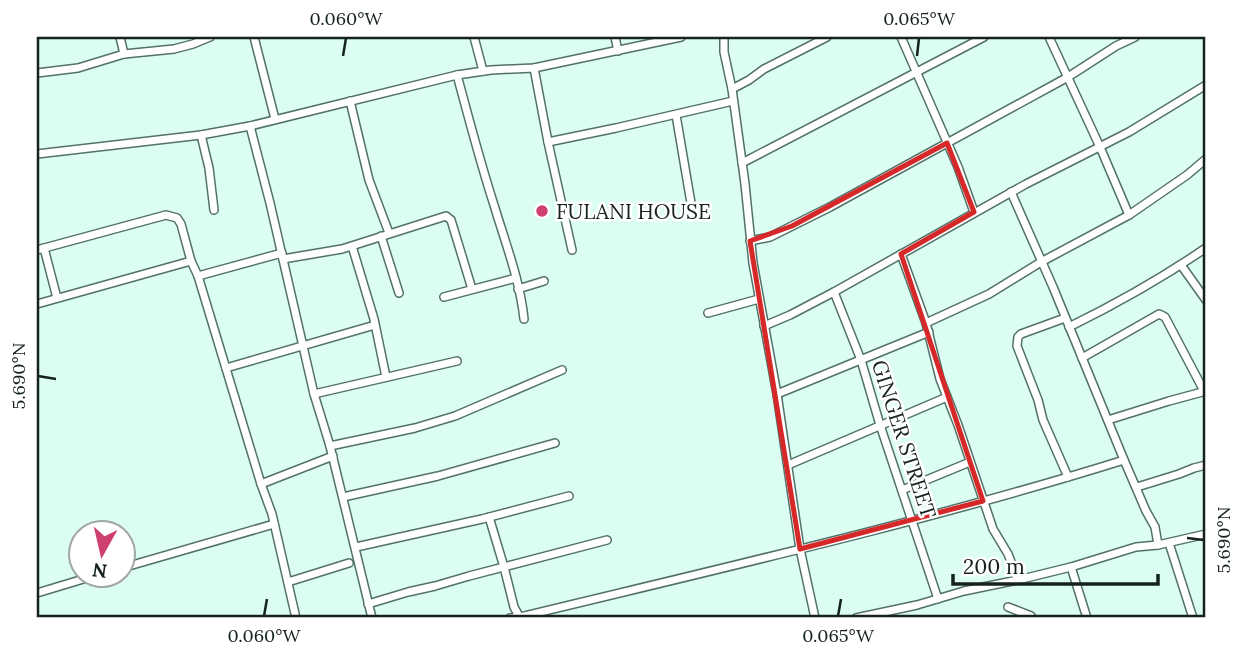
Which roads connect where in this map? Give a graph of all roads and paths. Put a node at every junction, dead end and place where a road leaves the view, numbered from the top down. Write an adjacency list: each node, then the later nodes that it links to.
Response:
1 (120, 37): 14 (street)
2 (211, 37): 14 (street)
3 (254, 37): 26 (street)
4 (474, 37): 16 (street)
5 (615, 37): 13 (street)
6 (681, 37): 13 (street)
7 (724, 37): 22 (street)
8 (827, 37): 22 (street)
9 (901, 37): 17 (street)
10 (984, 37): 17 (street)
11 (1049, 37): 20 (street)
12 (1135, 37): 20 (street)
13 (618, 51): 15 (street)
14 (124, 54): 18 (street)
15 (534, 68): 16 (street); 29 (street)
16 (483, 71): 19 (street)
17 (917, 72): 30 (street); 34 (street)
18 (37, 73)
19 (457, 75): 24 (street); 52 (street)
20 (1068, 77): 30 (street); 31 (street)
21 (1206, 85): 31 (street)
22 (732, 89): 23 (street)
23 (733, 100): 25 (street); 34 (street)
24 (350, 101): 26 (street); 40 (street)
25 (676, 115): 29 (street); 36 (street)
26 (275, 120): 27 (street)
27 (250, 126): 28 (street); 47 (street)
28 (201, 135): 32 (street); 37 (street)
29 (548, 142): 45 (street)
30 (947, 143): 38 (street); 41 (street)
31 (1100, 147): 35 (street); 39 (street)
32 (37, 154)
33 (1206, 159): 39 (street)
34 (742, 163): 41 (street)
35 (1011, 192): 38 (street); 49 (street)
36 (691, 203)
37 (214, 210)
38 (974, 212): 46 (street)
39 (1129, 215): 49 (street)
40 (385, 235): 42 (street); 54 (street); 57 (street)
41 (750, 242): 60 (street)
42 (352, 246): 47 (street); 67 (street)
43 (1206, 248): 50 (street)
44 (40, 249): 48 (street); 59 (street)
45 (572, 250)
46 (901, 254): 56 (street); 66 (street)
47 (283, 256): 51 (street); 71 (street)
48 (191, 261): 51 (street); 59 (street)
49 (1041, 262): 64 (street); 66 (street)
50 (1181, 265): 61 (street); 69 (street)
51 (198, 276): 75 (street)
52 (516, 278): 54 (street); 55 (street)
53 (544, 281): 55 (street)
54 (472, 289): 58 (street)
55 (519, 289): 65 (street)
56 (834, 292): 68 (street); 73 (street, GINGER STREET)
57 (399, 293)
58 (444, 297)
59 (57, 298): 62 (street)
60 (759, 299): 63 (street); 68 (street)
61 (1206, 300)
62 (37, 304)
63 (708, 313)
64 (1065, 318): 69 (street); 91 (street)
65 (524, 319)
66 (926, 323): 70 (street)
67 (375, 325): 71 (street); 77 (street)
68 (764, 326): 80 (street)
69 (1069, 327): 72 (street)
70 (929, 332): 73 (street); 81 (street)
71 (303, 346): 75 (street); 79 (street)
72 (1082, 358): 78 (street); 82 (street)
73 (861, 360): 80 (street); 83 (street, GINGER STREET)
74 (457, 361): 77 (street)
75 (226, 368): 92 (street)
76 (562, 370): 85 (street)
77 (386, 377): 79 (street)
78 (1205, 391): 82 (street)
79 (314, 394): 85 (street)
80 (777, 394): 89 (street)
81 (947, 397): 83 (street); 88 (street)
82 (1108, 420): 87 (street)
83 (880, 425): 89 (street); 94 (street, GINGER STREET)
84 (555, 443): 96 (street)
85 (330, 446): 86 (street)
86 (333, 456): 92 (street); 96 (street)
87 (1124, 460): 91 (street); 93 (street)
88 (970, 462): 94 (street); 97 (street)
89 (788, 465): 106 (street)
90 (1206, 465): 93 (street)
91 (1068, 477): 97 (street)
92 (261, 484): 100 (street)
93 (1137, 487): 104 (street)
94 (902, 490): 99 (street, GINGER STREET)
95 (569, 496): 98 (street)
96 (343, 497): 105 (street)
97 (983, 501): 99 (street); 111 (street)
98 (489, 517): 105 (street); 109 (street)
99 (912, 522): 106 (street); 115 (street, GINGER STREET)
100 (274, 524): 108 (street); 112 (street)
101 (1206, 534): 103 (street)
102 (607, 540): 109 (street)
103 (1169, 543): 104 (street); 126 (street)
104 (1157, 545): 110 (street)
105 (356, 547): 116 (street)
106 (800, 549): 121 (street); 122 (street)
107 (349, 563): 112 (street)
108 (136, 564)
109 (505, 567): 116 (street); 121 (street)
110 (1072, 567): 111 (street); 125 (street)
111 (1018, 580): 115 (street)
112 (288, 582): 118 (street)
113 (66, 585): 114 (street)
114 (37, 593)
115 (938, 599): 123 (street)
116 (368, 604): 119 (street)
117 (1008, 607): 124 (street)
118 (296, 618)
119 (372, 618)
120 (510, 618): 121 (street)
121 (520, 618)
122 (815, 618)
123 (856, 618)
124 (1032, 618)
125 (1087, 618)
126 (1193, 618)

